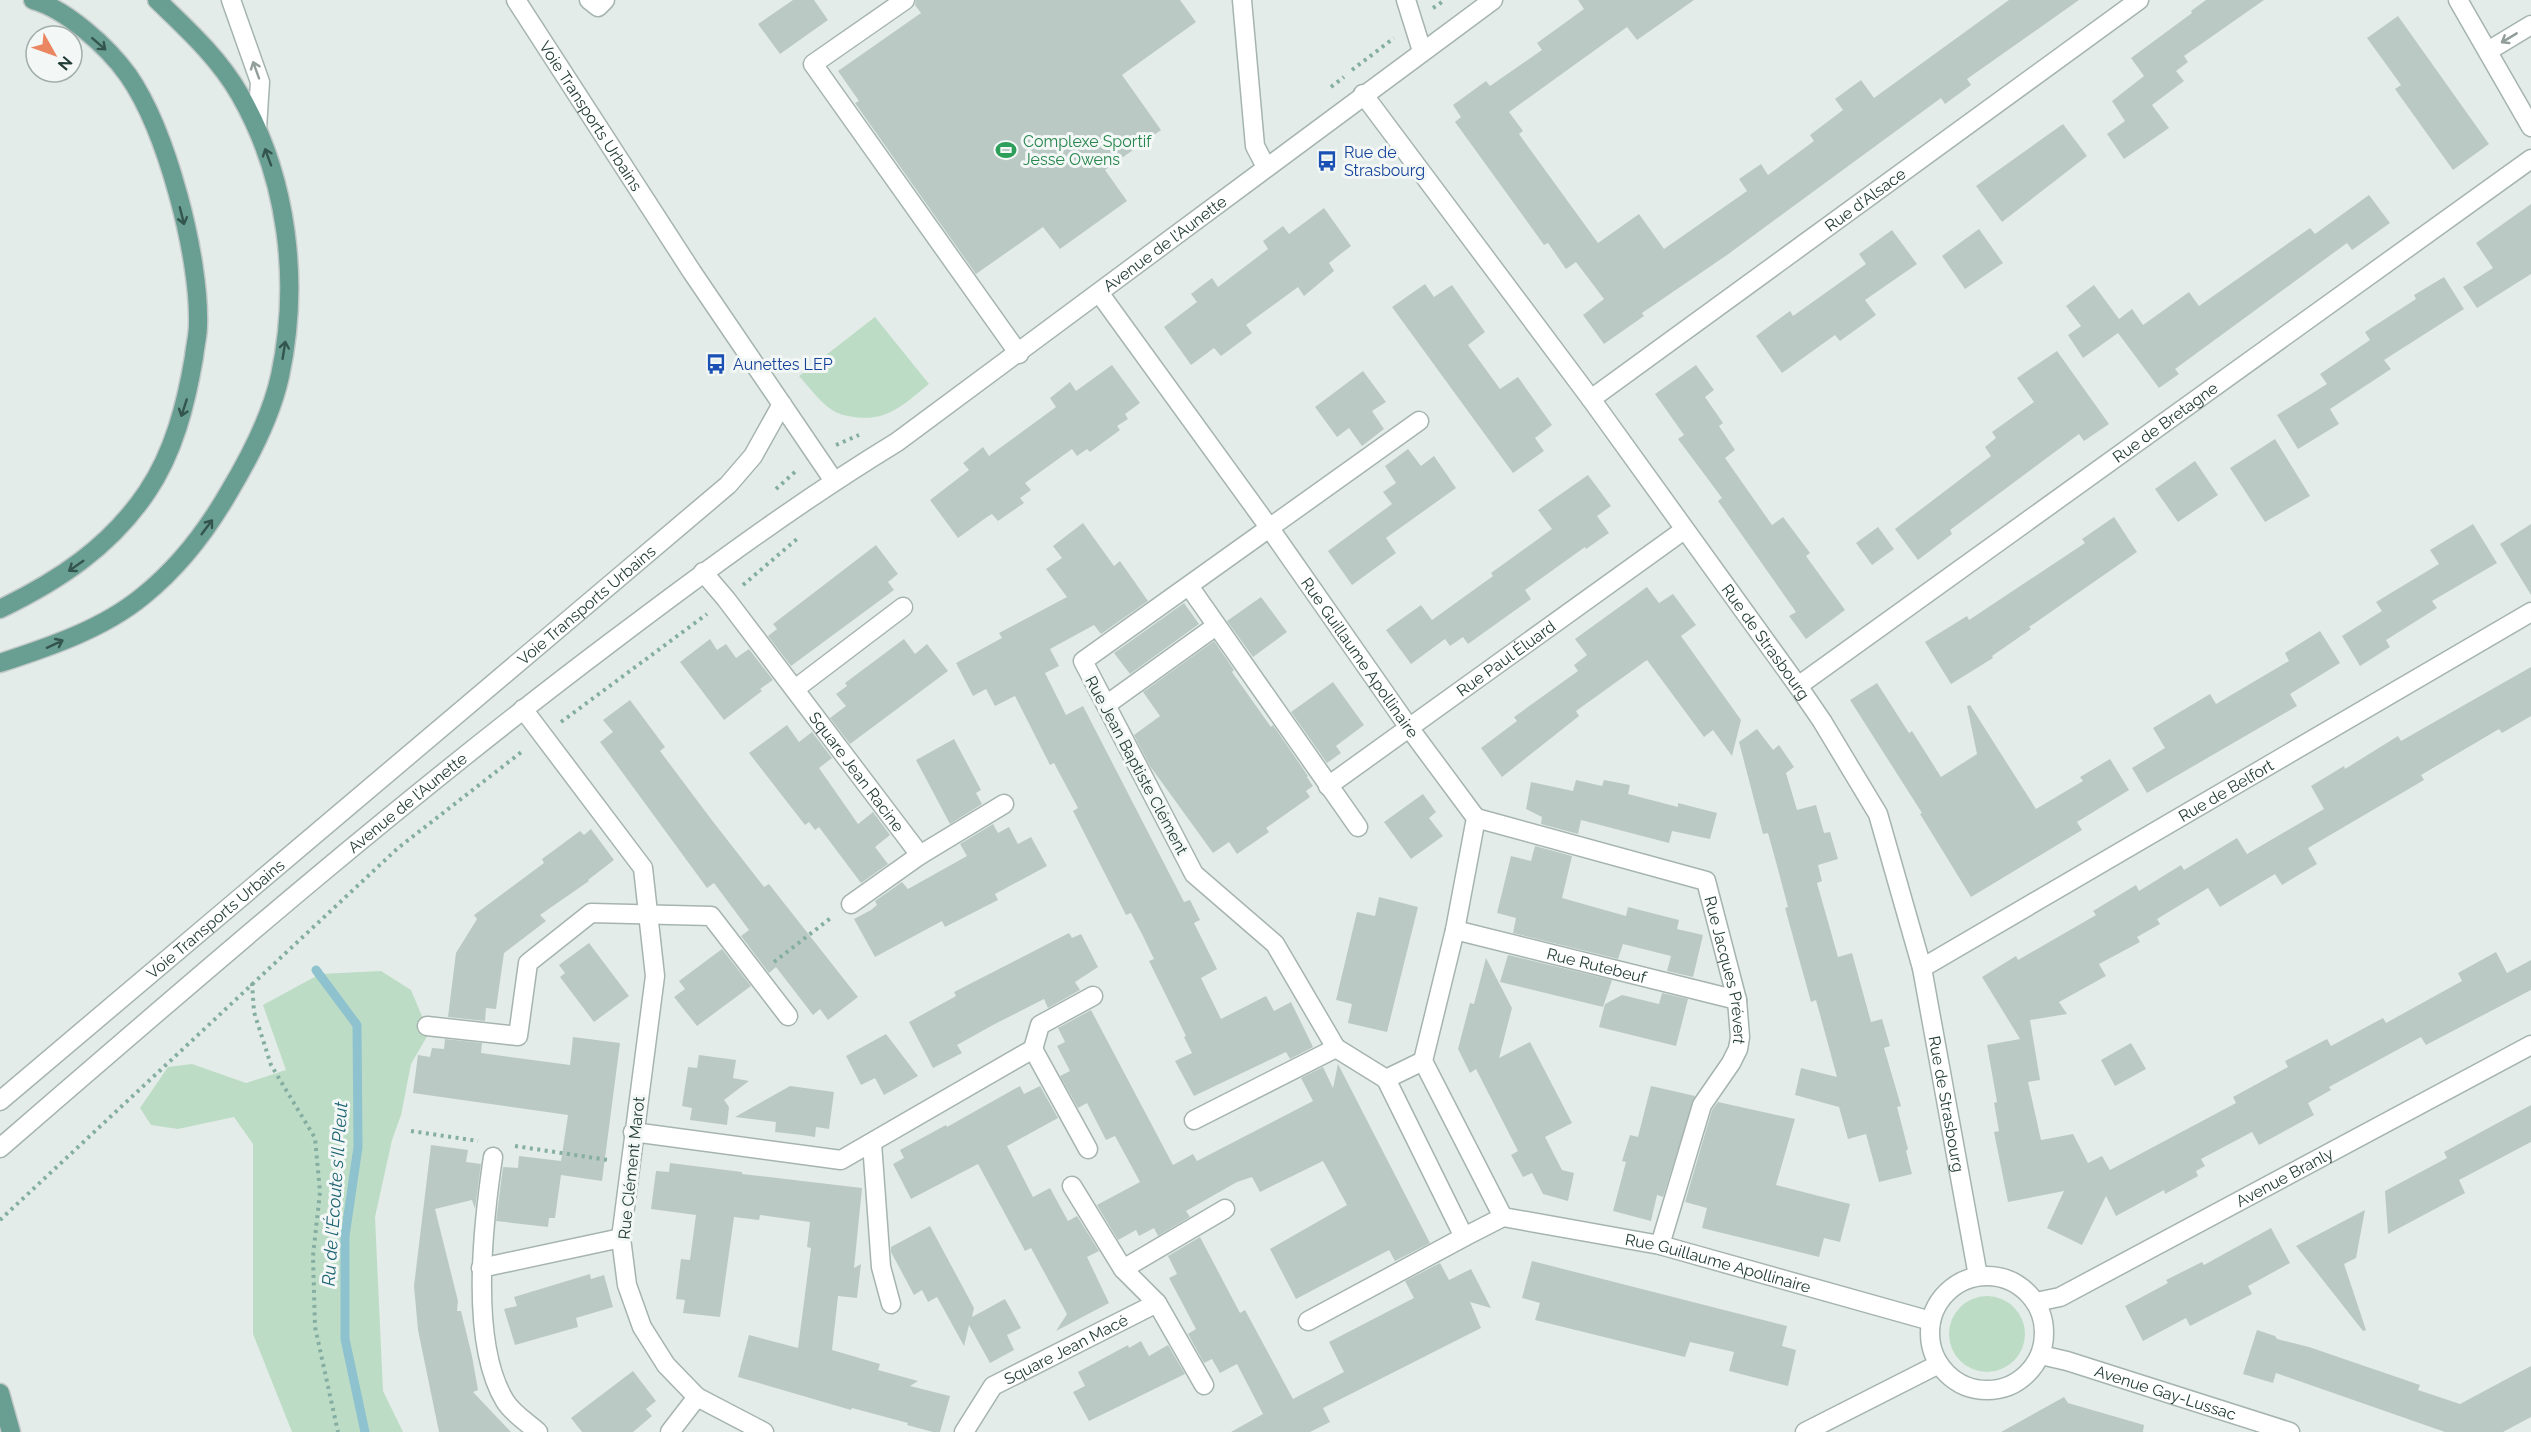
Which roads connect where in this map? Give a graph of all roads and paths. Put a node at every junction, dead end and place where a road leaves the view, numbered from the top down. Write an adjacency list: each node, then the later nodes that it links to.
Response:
1 (33, 0): 34 (main road, one-way to 34)
2 (156, 0): 18 (main road)
3 (231, 0): 18 (street, one-way to 3)
4 (516, 0): 24 (street, Voie Transports Urbains)
5 (589, 0): 6 (street)
6 (604, 0)
7 (905, 0): 22 (street)
8 (1242, 0): 20 (street)
9 (1406, 0): 14 (street)
10 (1493, 0): 14 (street, Avenue de l'Aunette)
11 (2139, 0): 23 (street, Rue d'Alsace)
12 (2458, 0): 15 (street)
13 (2531, 25): 15 (street, one-way to 15)
14 (1422, 51): 16 (street, Avenue de l'Aunette)
15 (2487, 51): 17 (street)
16 (1363, 94): 20 (street, Avenue de l'Aunette); 23 (street, Rue de Strasbourg)
17 (2531, 127)
18 (257, 128): 37 (main road, one-way to 18)
19 (2531, 159): 38 (street, Rue de Bretagne)
20 (1266, 167): 21 (street, Avenue de l'Aunette)
21 (1100, 294): 22 (street, Avenue de l'Aunette); 27 (street, Rue Guillaume Apollinaire)
22 (1018, 354): 26 (street, Avenue de l'Aunette)
23 (1591, 399): 28 (street, Rue de Strasbourg)
24 (782, 404): 26 (street); 64 (street, Voie Transports Urbains)
25 (1419, 421): 27 (street, Rue Jean Baptiste Clément)
26 (834, 481): 30 (street, Avenue de l’Aunette)
27 (1269, 528): 31 (street, Rue Jean Baptiste Clément); 42 (street, Rue Guillaume Apollinaire)
28 (1683, 530): 38 (street, Rue de Strasbourg); 42 (street, Rue Paul Éluard)
29 (797, 539): 32 (path)
30 (703, 572): 32 (street, Square Jean Racine); 41 (street, Avenue de l’Aunette)
31 (1189, 586): 36 (street); 40 (street, Rue Jean Baptiste Clément)
32 (726, 599): 39 (street, Square Jean Racine); 43 (path)
33 (903, 607): 39 (street)
34 (0, 609)
35 (2531, 612): 52 (street, Rue de Belfort)
36 (1216, 626): 40 (street); 44 (street)
37 (0, 663)
38 (1798, 686): 52 (street, Rue de Strasbourg)
39 (795, 689): 48 (street, Square Jean Racine)
40 (1106, 705): 60 (street, Rue Jean Baptiste Clément)
41 (523, 709): 43 (street, Rue Clément Marot); 69 (street, Avenue de l’Aunette)
42 (1410, 729): 44 (street, Rue Paul Éluard); 46 (street, Rue Guillaume Apollinaire)
43 (543, 735): 50 (street, Rue Clément Marot); 54 (path)
44 (1328, 786): 47 (street)
45 (1004, 804): 48 (street)
46 (1476, 818): 51 (street); 56 (street, Rue Jacques Prévert)
47 (1358, 827)
48 (920, 855): 49 (street)
49 (851, 904): 53 (path)
50 (649, 915): 53 (street); 58 (street); 67 (street, Rue Clément Marot)
51 (1455, 930): 56 (street, Rue Rutebeuf); 62 (street)
52 (1922, 968): 82 (street, Rue de Strasbourg)
53 (756, 975): 57 (street)
54 (252, 982): 76 (path); 94 (path)
55 (1093, 996): 61 (street)
56 (1737, 1000): 79 (street, Rue Jacques Prévert)
57 (788, 1016)
58 (427, 1026)
59 (2531, 1045): 83 (street, Avenue Branly)
60 (1336, 1048): 63 (street); 65 (street)
61 (1033, 1049): 68 (street); 71 (street)
62 (1423, 1061): 63 (street); 75 (street)
63 (1386, 1079): 77 (street)
64 (0, 1101)
65 (1194, 1120)
66 (411, 1131): 70 (path)
67 (633, 1132): 68 (street); 72 (street, Rue Clément Marot)
68 (872, 1143): 85 (street)
69 (0, 1148)
70 (494, 1148): 72 (path); 80 (street)
71 (1088, 1149)
72 (630, 1163): 78 (street, Rue Clément Marot)
73 (1072, 1186): 81 (street)
74 (1225, 1209): 81 (street)
75 (1503, 1217): 77 (street); 79 (street, Rue Guillaume Apollinaire)
76 (0, 1220)
77 (1464, 1237): 86 (street)
78 (621, 1238): 80 (street); 92 (street, Rue Clément Marot)
79 (1660, 1245): 87 (street, Rue Guillaume Apollinaire)
80 (481, 1268): 95 (street)
81 (1123, 1269): 84 (street)
82 (1978, 1276): 83 (street); 87 (street)
83 (2036, 1302): 88 (street)
84 (1156, 1303): 90 (street); 98 (street, Square Jean Macé)
85 (891, 1304)
86 (1308, 1321)
87 (1931, 1321): 89 (street)
88 (2041, 1355): 89 (street); 100 (street, Avenue Gay-Lussac)
89 (1939, 1364): 99 (street)
90 (1204, 1385)
91 (0, 1393): 93 (main road)
92 (697, 1396): 96 (street); 97 (street, Rue Clément Marot)
93 (11, 1432)
94 (338, 1432)
95 (538, 1432)
96 (670, 1432)
97 (764, 1432)
98 (964, 1432)
99 (1805, 1432)
100 (2290, 1432)

